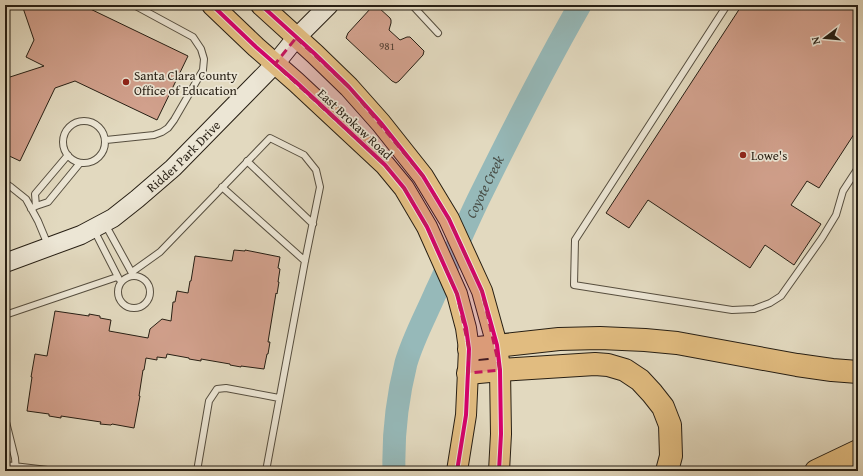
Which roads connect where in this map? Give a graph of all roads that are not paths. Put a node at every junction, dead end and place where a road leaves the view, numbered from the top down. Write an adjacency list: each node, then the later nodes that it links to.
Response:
1 (134, 5): 10 (lane)
2 (212, 5): 9 (main road, East Brokaw Road)
3 (261, 5): 8 (main road, East Brokaw Road)
4 (329, 5): 8 (street, Ridder Park Drive)
5 (412, 5): 7 (lane)
6 (726, 5): 14 (lane)
7 (438, 33)
8 (296, 38): 9 (street, Ridder Park Drive); 28 (main road, East Brokaw Road)
9 (275, 64): 19 (street, Ridder Park Drive); 27 (main road, East Brokaw Road)
10 (106, 140): 11 (lane); 13 (lane)
11 (68, 155): 13 (lane); 17 (lane)
12 (247, 162): 16 (lane); 18 (lane); 18 (lane)
13 (80, 163): 17 (lane)
14 (858, 168)
15 (5, 184): 17 (lane)
16 (222, 187): 21 (lane); 23 (lane)
17 (34, 207): 20 (lane)
18 (312, 224): 21 (lane)
19 (99, 226): 20 (street, Ridder Park Drive); 23 (lane); 24 (lane)
20 (48, 247): 22 (street, Ridder Park Drive)
21 (305, 261): 32 (lane)
22 (5, 262)
23 (133, 274): 25 (lane); 25 (lane)
24 (117, 277): 25 (lane); 26 (lane)
25 (121, 284)
26 (5, 315)
27 (467, 338): 28 (highway); 31 (main road, East Brokaw Road)
28 (497, 346): 29 (main road, East Brokaw Road); 30 (highway)
29 (500, 370): 31 (highway); 41 (main road, East Brokaw Road); 42 (highway)
30 (858, 372)
31 (468, 373): 40 (main road, East Brokaw Road)
32 (279, 398): 38 (lane); 39 (lane)
33 (5, 418): 36 (lane)
34 (858, 451): 43 (highway)
35 (5, 465): 36 (lane)
36 (16, 469): 37 (lane)
37 (56, 471)
38 (197, 471)
39 (266, 471)
40 (457, 471)
41 (499, 471)
42 (667, 471)
43 (816, 471)

